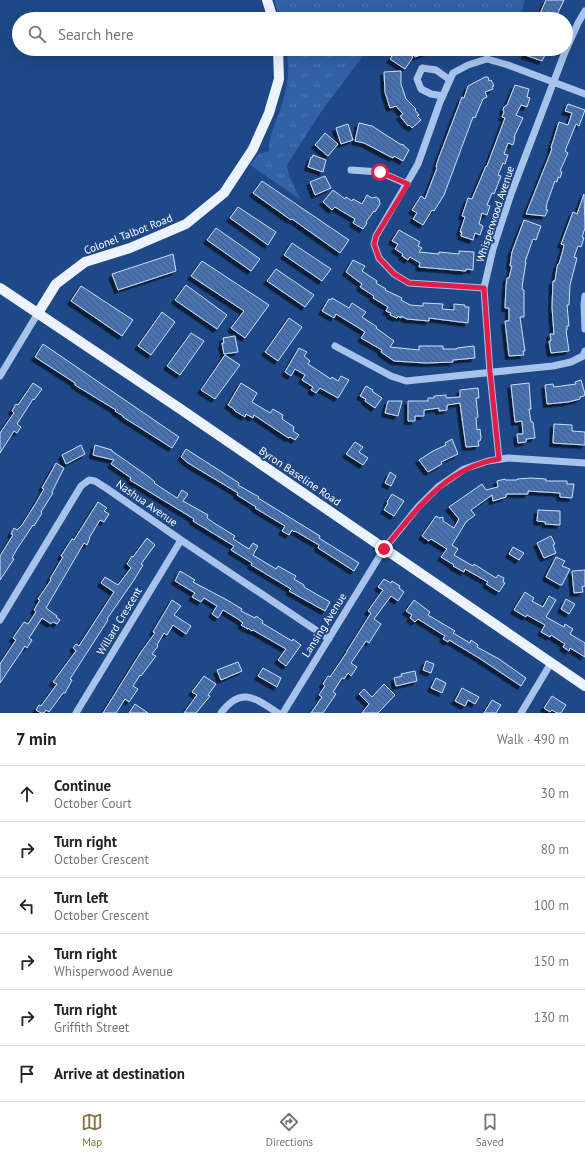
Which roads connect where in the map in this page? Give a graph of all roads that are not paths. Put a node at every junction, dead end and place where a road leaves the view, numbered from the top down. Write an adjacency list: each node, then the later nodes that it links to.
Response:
1 (268, 0): 3 (main road)
2 (585, 11): 4 (street, Whisperwood Avenue)
3 (271, 12)
4 (573, 35)
5 (278, 56): 16 (main road, Colonel Talbot Road)
6 (564, 56): 8 (street, Whisperwood Avenue)
7 (450, 80): 8 (street); 10 (street); 10 (street)
8 (553, 83): 9 (street); 14 (street, Whisperwood Avenue)
9 (585, 94)
10 (443, 96): 12 (street)
11 (352, 170): 12 (street)
12 (408, 184): 14 (street)
13 (0, 288): 16 (main road, Byron Baseline Road)
14 (484, 288): 20 (street, Whisperwood Avenue)
15 (585, 296): 17 (street)
16 (38, 313): 21 (street); 25 (main road, Byron Baseline Road)
17 (585, 329)
18 (335, 346): 20 (street)
19 (585, 351): 20 (street)
20 (490, 372): 22 (street, Whisperwood Avenue)
21 (0, 376)
22 (499, 459): 23 (street, Lansing Avenue); 25 (street, Lansing Avenue)
23 (585, 463)
24 (180, 540): 26 (street, Nashua Avenue); 27 (street, Nashua Avenue); 30 (street, Willard Crescent)
25 (384, 549): 27 (street, Lansing Avenue); 28 (main road, Byron Baseline Road)
26 (0, 620)
27 (329, 639): 33 (street, Lansing Avenue)
28 (551, 663): 29 (main road, Byron Baseline Road); 34 (street)
29 (585, 686)
30 (76, 713)
31 (221, 713): 32 (street)
32 (278, 713)
33 (283, 713)
34 (521, 713)

